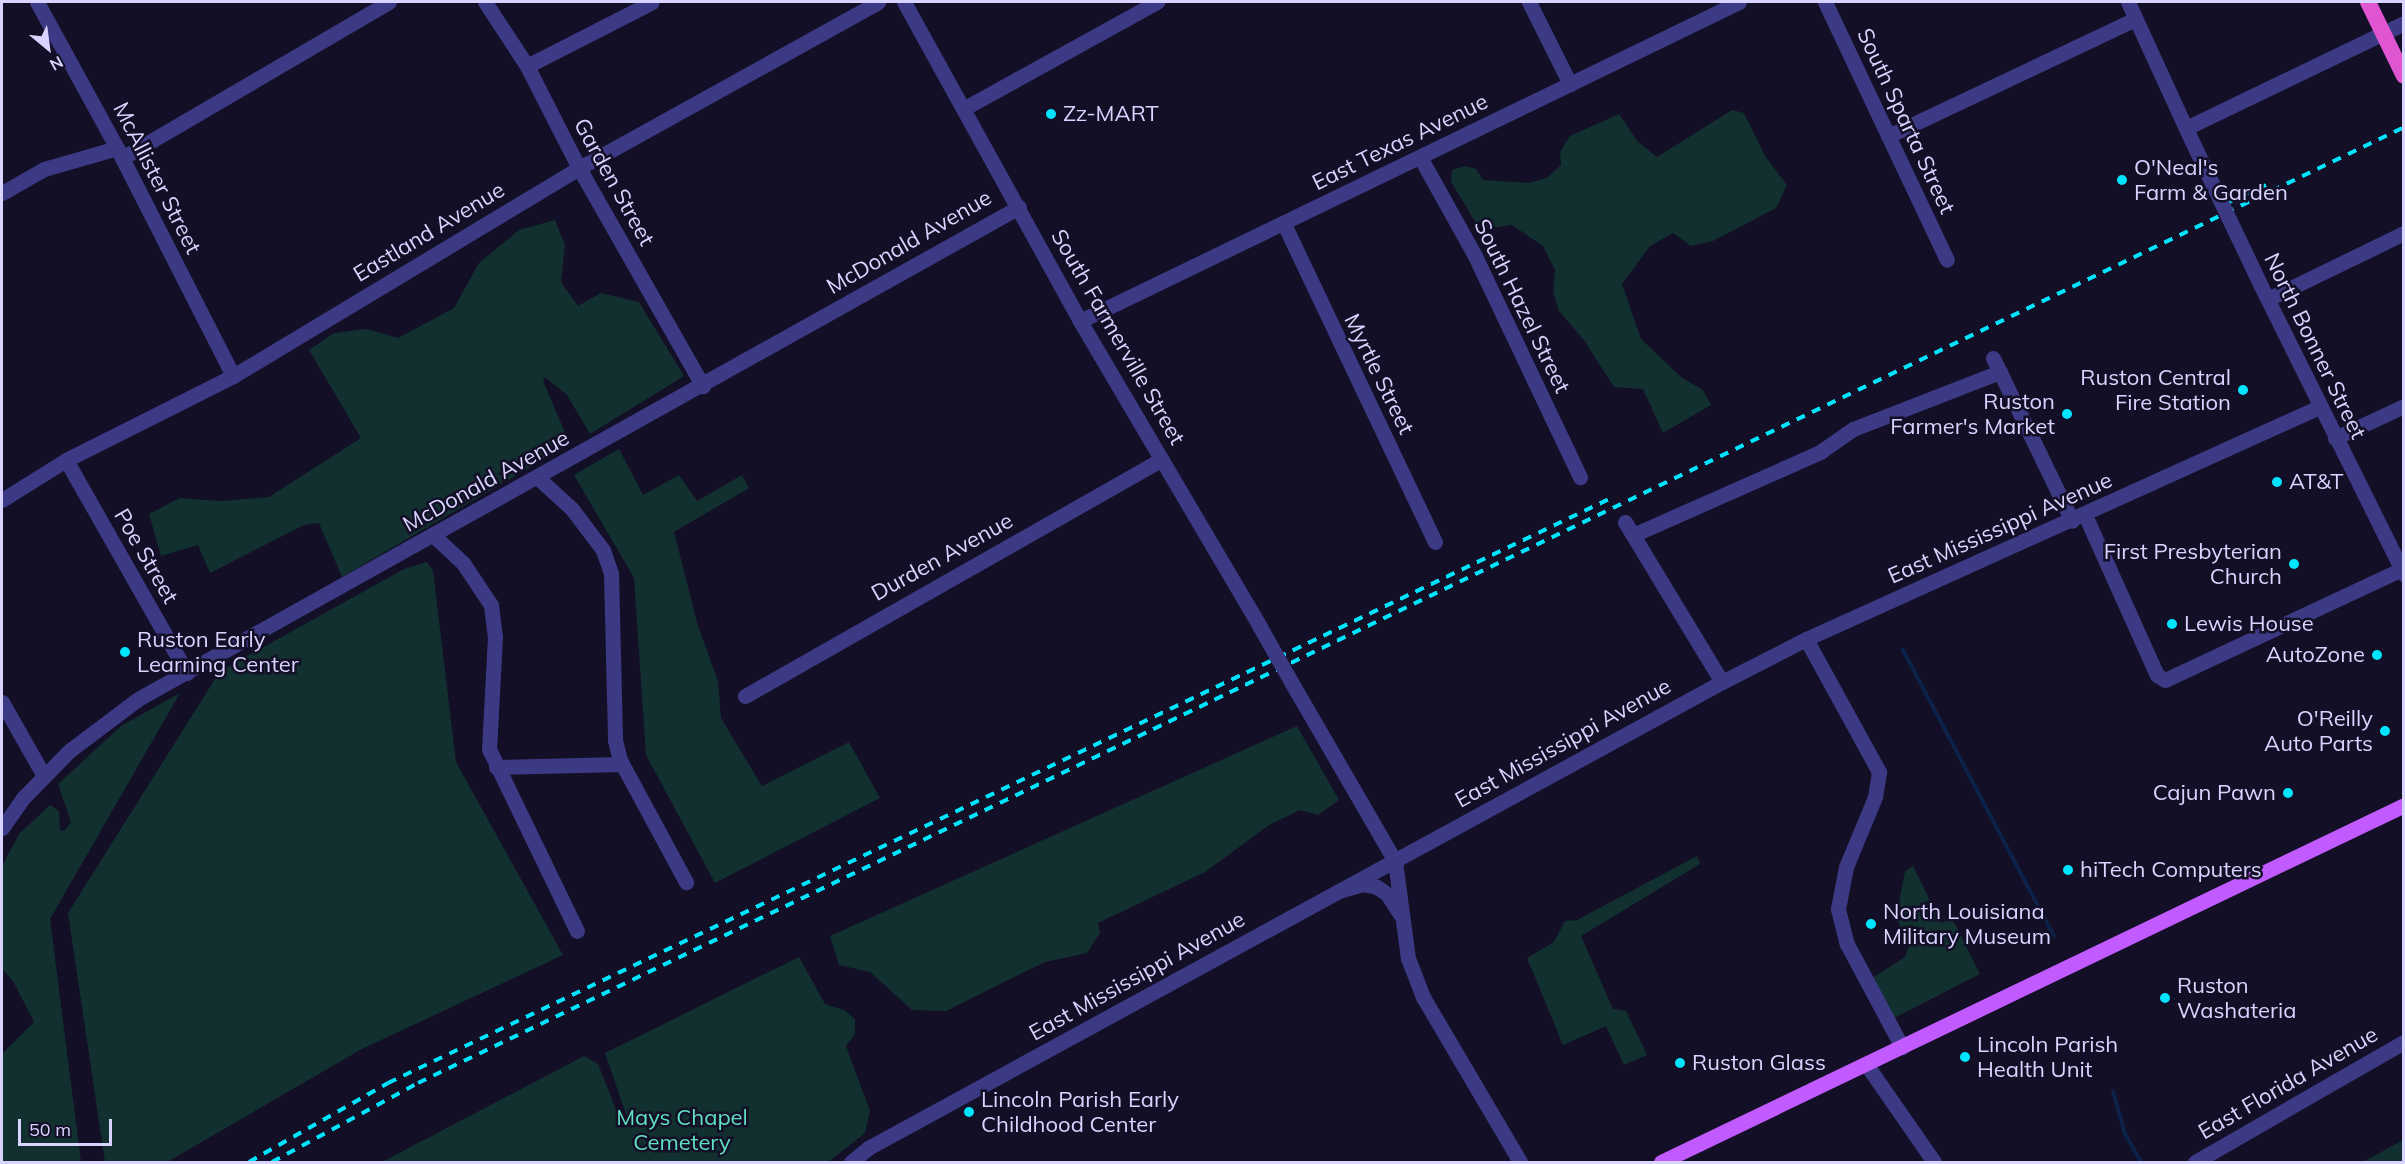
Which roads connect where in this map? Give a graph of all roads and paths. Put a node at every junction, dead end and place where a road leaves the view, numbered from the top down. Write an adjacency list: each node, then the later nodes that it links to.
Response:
1 (37, 2): 22 (street, McAllister Street)
2 (389, 2): 22 (street)
3 (485, 2): 16 (street, Garden Street)
4 (652, 2): 16 (street)
5 (878, 2): 24 (street, Eastland Avenue)
6 (904, 2): 19 (street, South Farmerville Street)
7 (1157, 2): 19 (street)
8 (1529, 2): 18 (street)
9 (1739, 2): 18 (street, East Texas Avenue)
10 (1824, 2): 21 (street, South Sparta Street)
11 (2128, 2): 13 (street, North Bonner Street)
12 (2367, 2): 15 (highway)
13 (2135, 20): 20 (street, North Bonner Street); 21 (street)
14 (2403, 23): 15 (street)
15 (2382, 33): 17 (highway); 20 (street)
16 (527, 66): 24 (street, Garden Street)
17 (2403, 76)
18 (1570, 84): 23 (street, East Texas Avenue)
19 (963, 109): 26 (street, South Farmerville Street)
20 (2187, 132): 30 (street, North Bonner Street, bridge)
21 (1888, 136): 29 (street, South Sparta Street)
22 (120, 153): 25 (street); 34 (street, McAllister Street)
23 (1420, 157): 27 (street, East Texas Avenue); 42 (street, South Hazel Street)
24 (579, 168): 34 (street, Eastland Avenue); 35 (street, Garden Street)
25 (2, 193)
26 (1018, 207): 31 (street, South Farmerville Street); 35 (street, McDonald Avenue)
27 (1284, 224): 31 (street, East Texas Avenue); 46 (street, Myrtle Street)
28 (2403, 233): 30 (street)
29 (1947, 260)
30 (2264, 293): 37 (street, North Bonner Street)
31 (1080, 321): 40 (street, South Farmerville Street)
32 (1993, 358): 33 (street)
33 (2000, 372): 44 (street); 50 (street)
34 (233, 376): 39 (street, Eastland Avenue)
35 (703, 386): 41 (street, McDonald Avenue)
36 (2403, 405): 38 (street)
37 (2319, 407): 38 (street, North Bonner Street); 44 (street, East Mississippi Avenue)
38 (2335, 438): 47 (street, North Bonner Street)
39 (66, 460): 43 (street, Eastland Avenue); 49 (street, Poe Street)
40 (1161, 460): 51 (street, Durden Avenue); 58 (street, South Farmerville Street, bridge)
41 (537, 477): 45 (street, McDonald Avenue); 53 (street)
42 (1580, 477)
43 (2, 500)
44 (2078, 518): 47 (street); 48 (street, East Mississippi Avenue)
45 (434, 536): 49 (street, McDonald Avenue); 54 (street)
46 (1436, 542)
47 (2402, 571)
48 (1806, 639): 50 (street, East Mississippi Avenue); 64 (street)
49 (187, 673): 55 (street, McDonald Avenue)
50 (1722, 682): 58 (street, East Mississippi Avenue)
51 (745, 696)
52 (2, 702): 55 (street)
53 (622, 764): 54 (street); 59 (street)
54 (496, 767): 62 (street)
55 (44, 776): 57 (street, McDonald Avenue)
56 (2403, 805): 64 (main road)
57 (2, 828)
58 (1395, 861): 60 (street, East Mississippi Avenue); 61 (street)
59 (686, 882)
60 (1342, 890): 61 (street); 67 (street, East Mississippi Avenue)
61 (1403, 919): 66 (street)
62 (577, 931)
63 (2403, 1042): 70 (street, East Florida Avenue)
64 (1902, 1047): 65 (main road)
65 (1866, 1064): 68 (main road); 69 (street)
66 (1518, 1160)
67 (850, 1162)
68 (1661, 1162)
69 (1934, 1162)
70 (2195, 1162)

